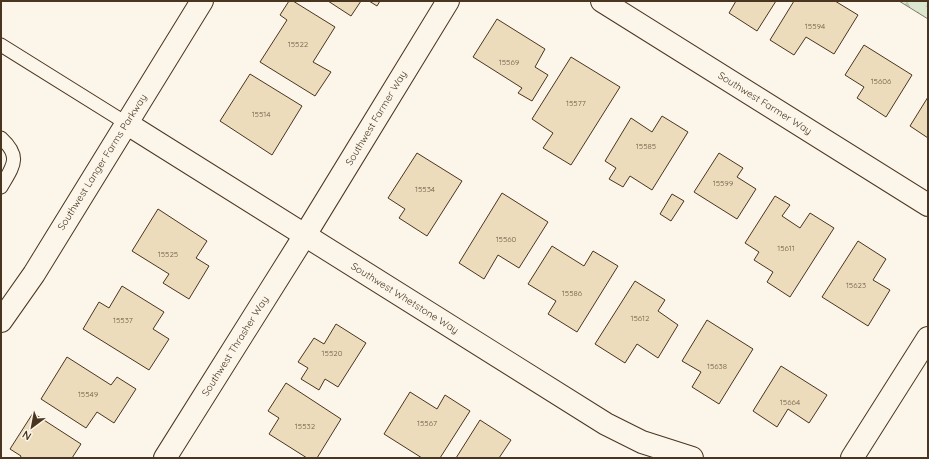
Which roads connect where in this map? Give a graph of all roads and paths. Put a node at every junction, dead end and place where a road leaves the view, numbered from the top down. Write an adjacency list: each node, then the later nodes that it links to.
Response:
1 (202, 1): 5 (street, Southwest Langer Farms Parkway)
2 (448, 1): 9 (street, Southwest Farmer Way)
3 (602, 1): 8 (street, Southwest Farmer Way)
4 (1, 45): 5 (lane)
5 (126, 123): 9 (street, Southwest Whetstone Way); 10 (street, Southwest Langer Farms Parkway)
6 (1, 138): 7 (lane)
7 (1, 187)
8 (928, 205)
9 (304, 235): 12 (street, Southwest Thrasher Way); 13 (street, Southwest Whetstone Way)
10 (1, 321)
11 (928, 338): 14 (street)
12 (166, 458)
13 (692, 458)
14 (852, 458)

